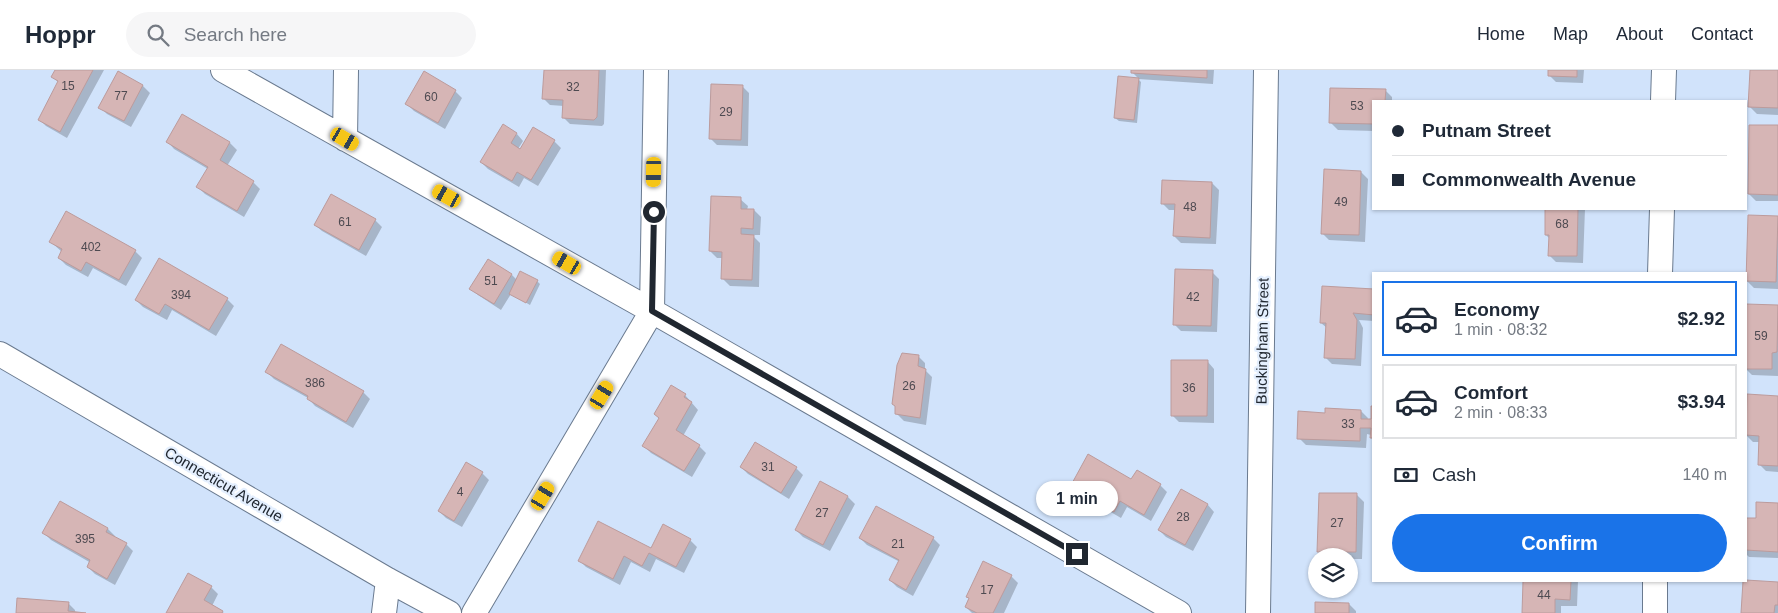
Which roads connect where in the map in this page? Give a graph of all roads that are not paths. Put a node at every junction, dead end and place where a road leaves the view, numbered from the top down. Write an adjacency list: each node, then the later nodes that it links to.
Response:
1 (222, 70): 7 (street)
2 (346, 70): 7 (street)
3 (656, 70): 10 (street)
4 (1266, 70): 18 (street, Buckingham Street)
5 (1664, 70): 6 (street)
6 (1663, 100)
7 (345, 139): 10 (street)
8 (1662, 210): 9 (street)
9 (1660, 272)
10 (652, 311): 16 (street); 17 (street)
11 (0, 354): 12 (street, Connecticut Avenue)
12 (388, 580): 14 (street); 15 (street, Connecticut Avenue)
13 (1655, 582): 19 (street)
14 (384, 613)
15 (449, 613)
16 (474, 613)
17 (1179, 613)
18 (1258, 613)
19 (1655, 613)

